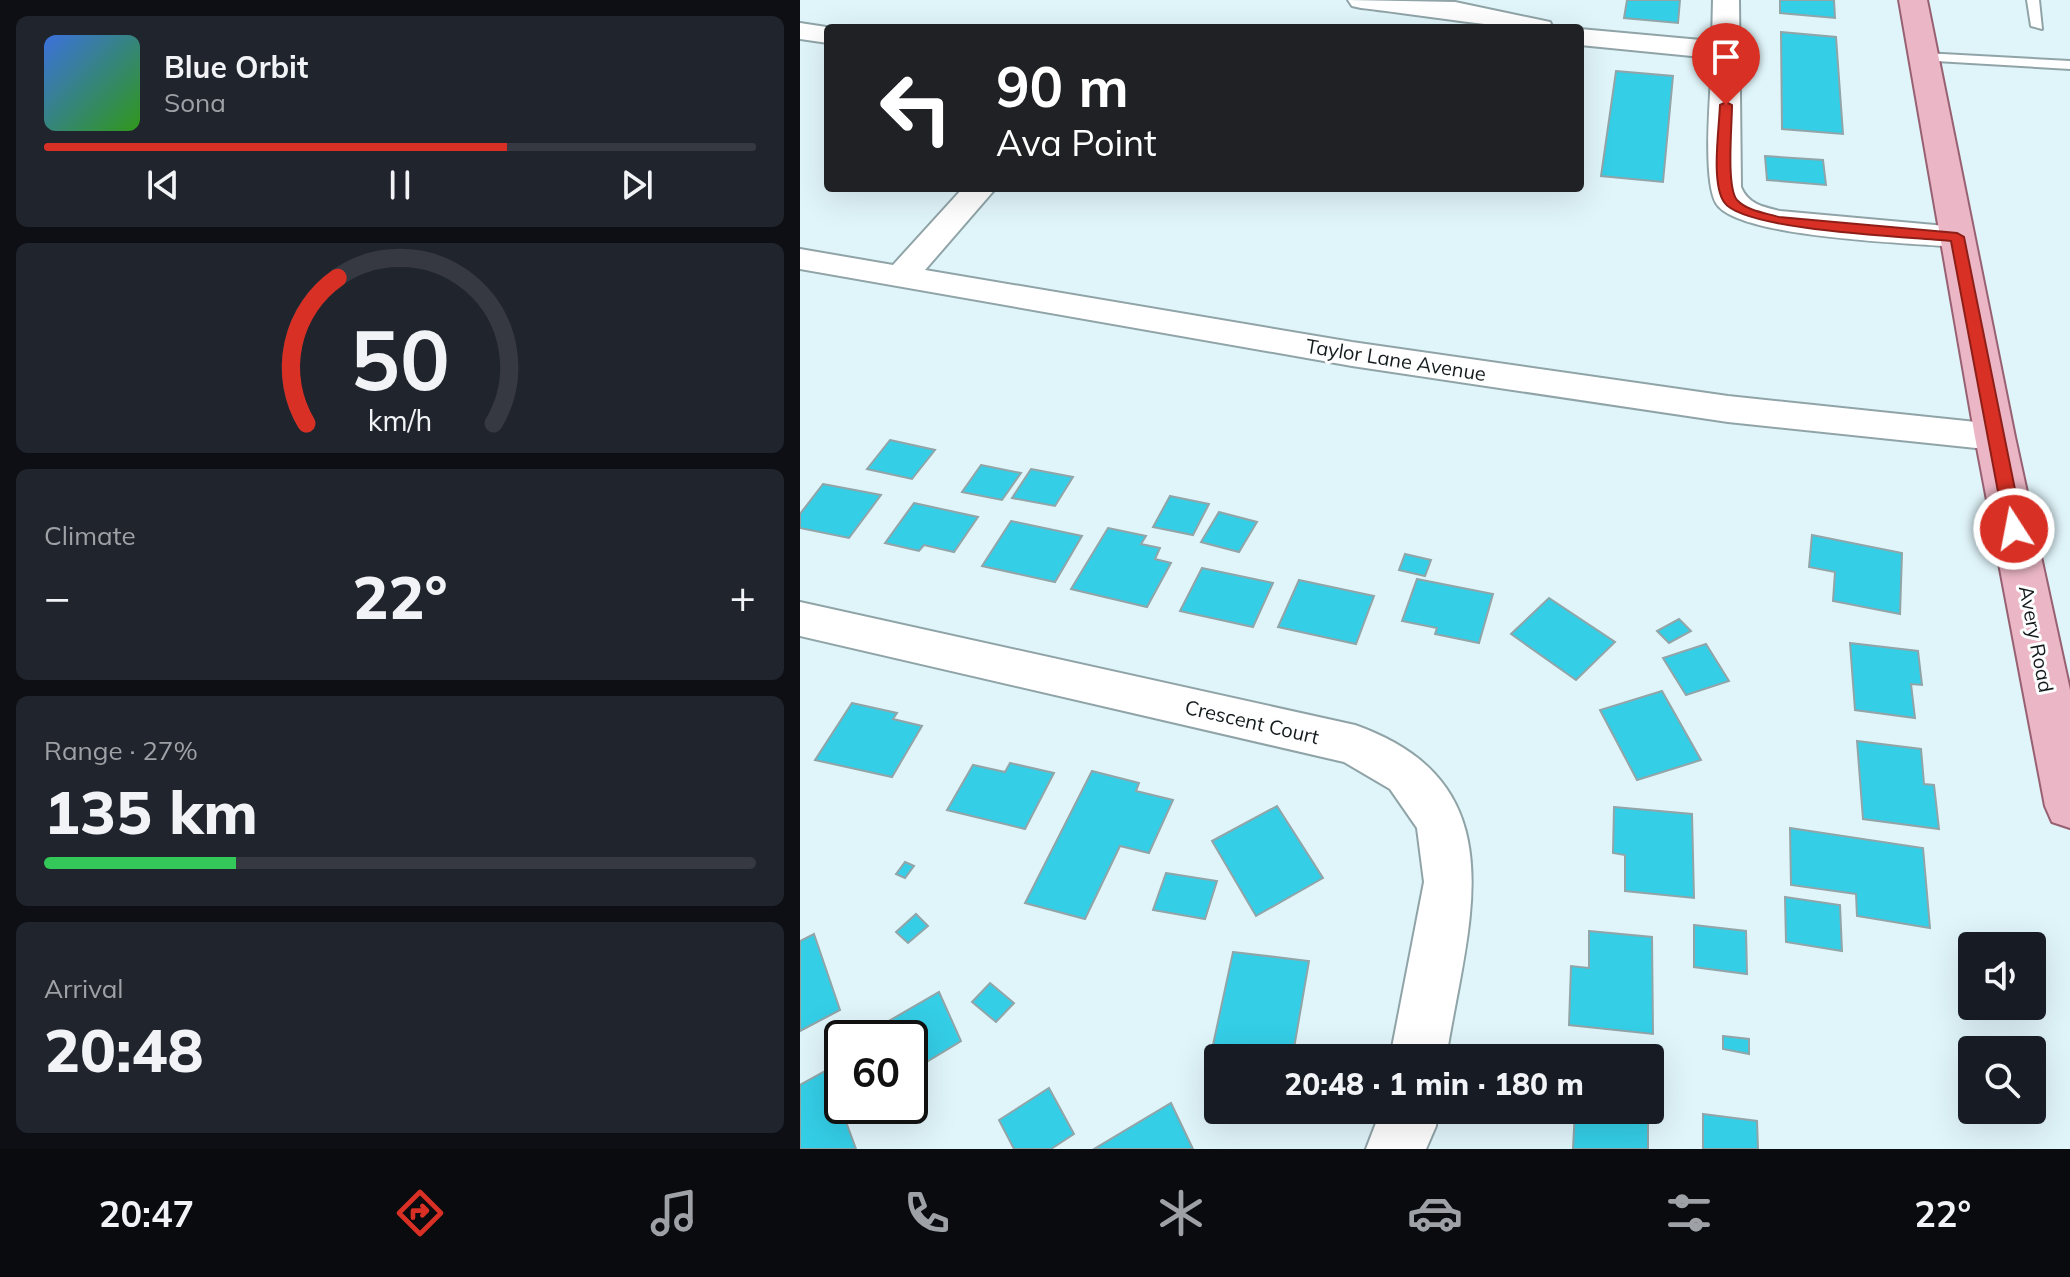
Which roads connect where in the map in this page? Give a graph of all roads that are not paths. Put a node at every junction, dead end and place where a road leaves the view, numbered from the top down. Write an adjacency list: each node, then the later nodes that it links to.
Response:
1 (1361, 0): 5 (street)
2 (1726, 0): 10 (street)
3 (1913, 0): 11 (main road, Avery Road)
4 (2033, 0): 6 (lane)
5 (1521, 24)
6 (2037, 26)
7 (800, 31): 8 (street)
8 (824, 34)
9 (1584, 37): 10 (street)
10 (1727, 51): 14 (street)
11 (1924, 57): 12 (lane); 14 (main road, Avery Road)
12 (2070, 65)
13 (976, 192): 16 (street)
14 (1957, 237): 17 (main road, Avery Road)
15 (800, 259): 16 (street, Taylor Lane Avenue)
16 (901, 276): 17 (street, Taylor Lane Avenue)
17 (1995, 437): 19 (main road, Avery Road)
18 (800, 619): 20 (street, Crescent Court)
19 (2070, 806)
20 (1420, 1044)
21 (1407, 1124): 22 (street)
22 (1395, 1149)

